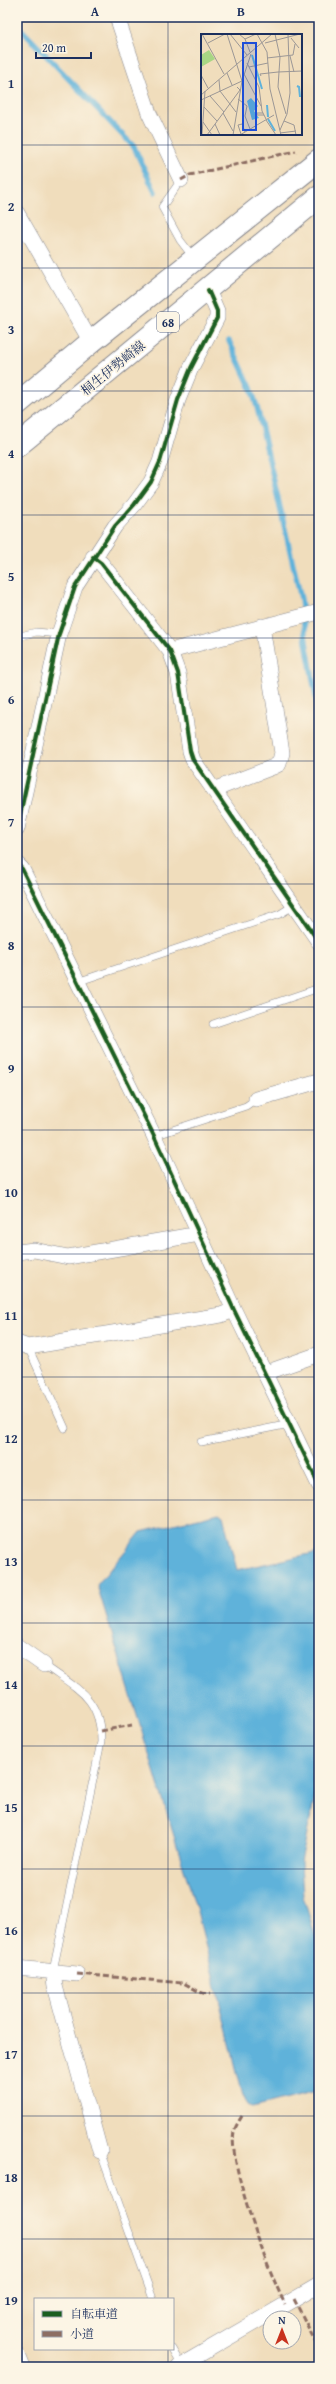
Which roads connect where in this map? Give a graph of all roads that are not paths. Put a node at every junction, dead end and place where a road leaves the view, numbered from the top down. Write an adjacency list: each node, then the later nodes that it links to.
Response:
1 (116, 17): 3 (street)
2 (319, 160): 6 (main road, 68)
3 (181, 180): 6 (lane)
4 (319, 197): 7 (main road, 桐生伊勢崎線 / 68)
5 (17, 213): 8 (street)
6 (194, 258): 8 (main road, 68)
7 (208, 290): 10 (main road, 桐生伊勢崎線 / 68); 11 (street)
8 (91, 342): 9 (main road, 68)
9 (17, 404)
10 (17, 446)
11 (93, 557): 14 (street); 16 (street)
12 (319, 612): 13 (street)
13 (262, 626): 16 (street); 17 (street)
14 (59, 634): 15 (lane); 18 (street)
15 (17, 637)
16 (170, 651): 17 (street)
17 (213, 790): 20 (street)
18 (17, 829)
19 (17, 864): 22 (street)
20 (293, 906): 21 (street); 22 (lane)
21 (319, 942)
22 (77, 982): 27 (street)
23 (319, 988): 24 (lane)
24 (212, 1024)
25 (319, 1081): 26 (street)
26 (256, 1099): 27 (lane)
27 (154, 1136): 28 (street)
28 (199, 1234): 29 (street); 30 (street)
29 (17, 1252)
30 (234, 1310): 31 (street); 33 (street)
31 (22, 1345): 35 (lane)
32 (319, 1354): 33 (street)
33 (265, 1373): 34 (street)
34 (290, 1424): 36 (lane); 37 (street)
35 (64, 1428)
36 (201, 1442)
37 (319, 1485)
38 (17, 1646): 39 (street)
39 (44, 1665): 41 (lane)
40 (17, 1968): 41 (street)
41 (53, 1972): 42 (street); 43 (street)
42 (77, 1974)
43 (100, 2151): 45 (lane)
44 (319, 2285): 48 (street)
45 (153, 2298)
46 (17, 2344): 49 (lane)
47 (172, 2350): 48 (lane)
48 (179, 2366)
49 (26, 2367)

